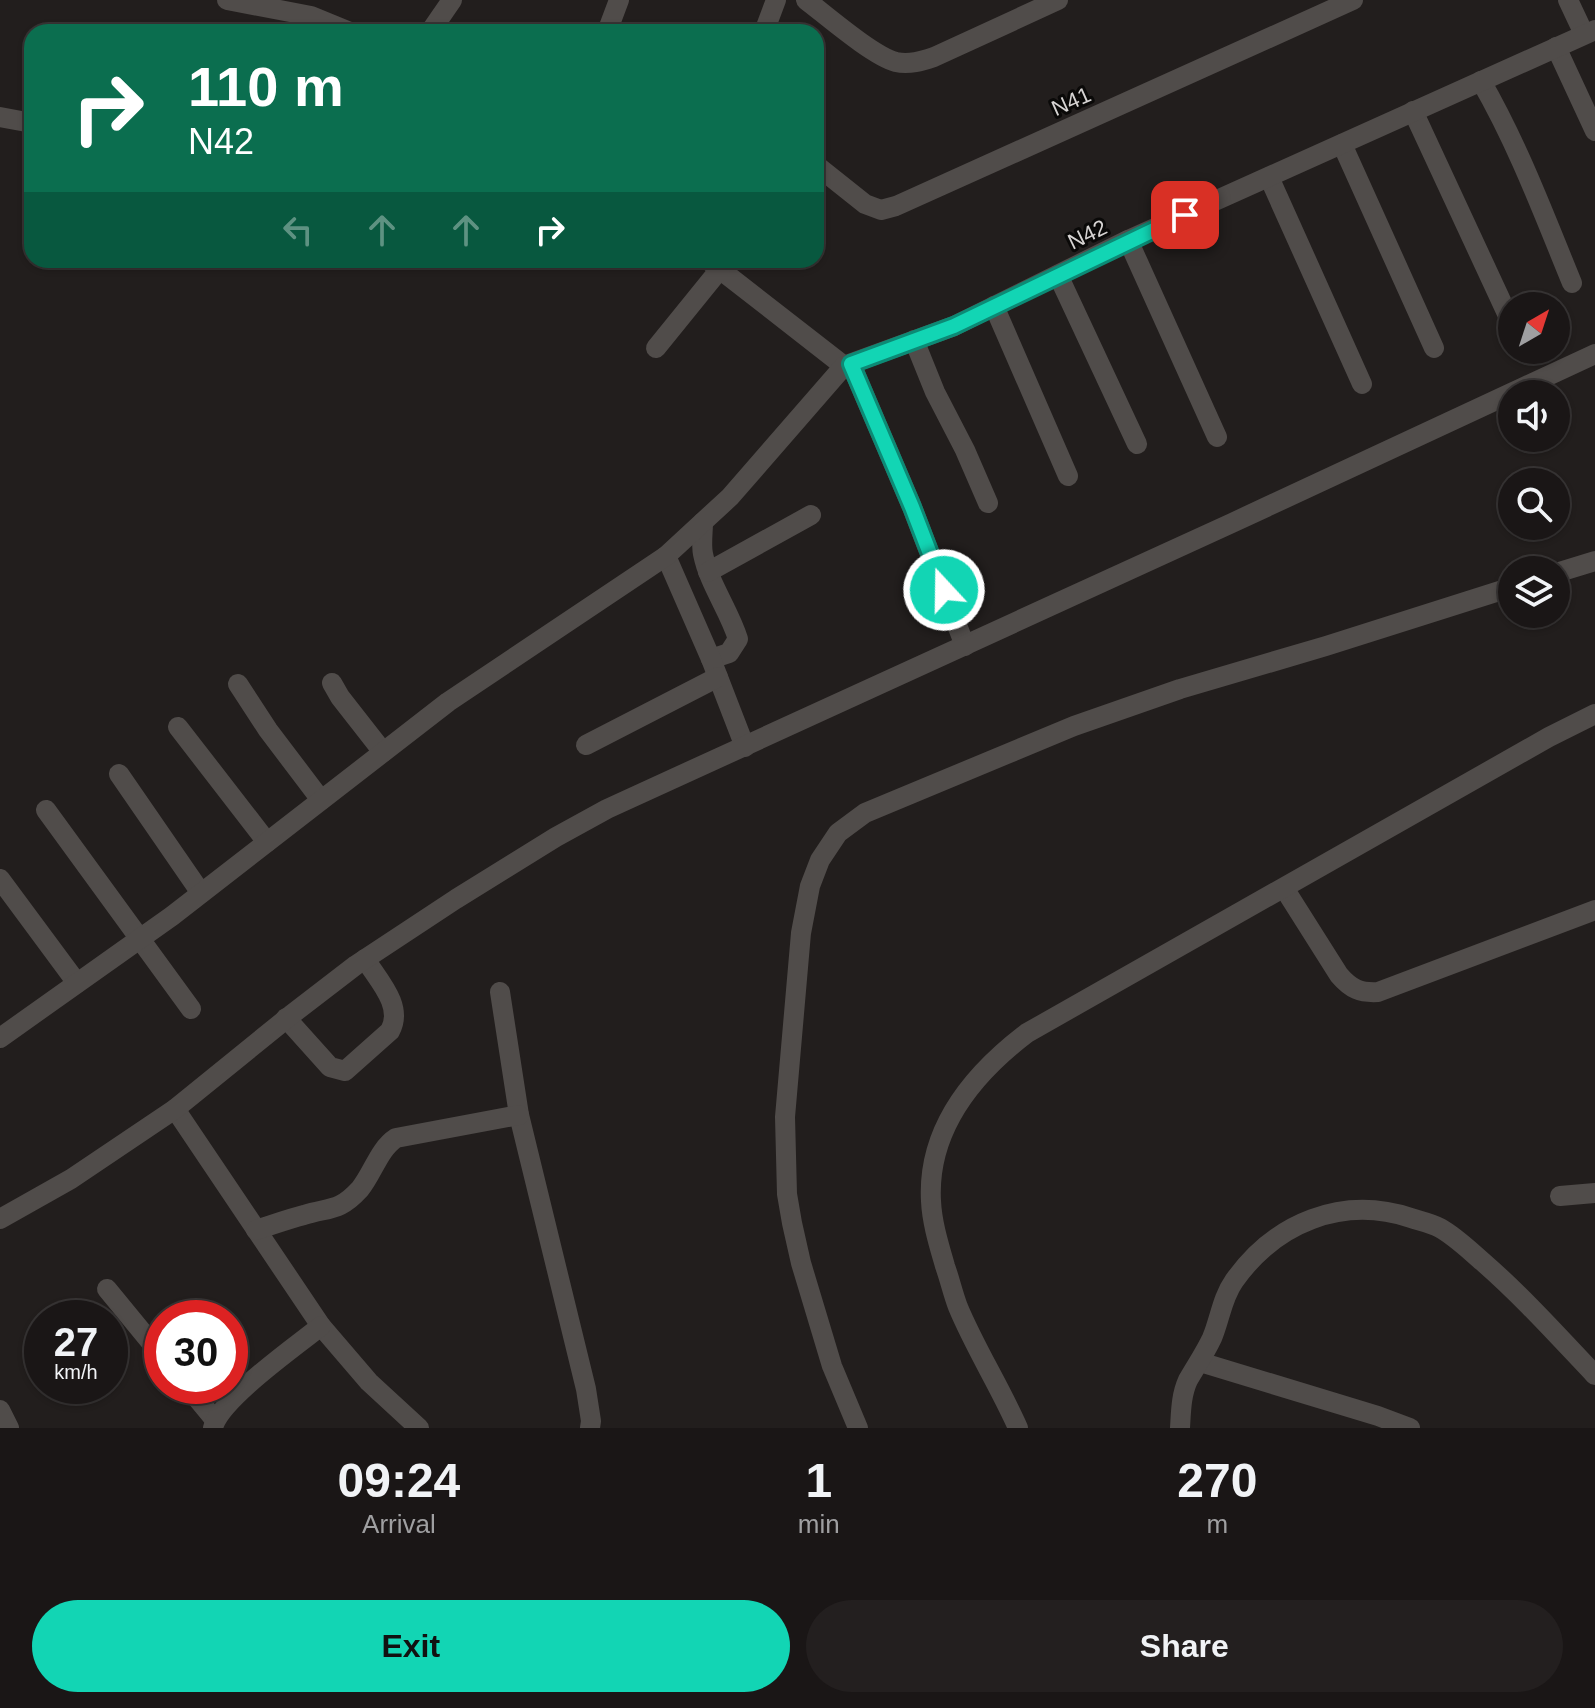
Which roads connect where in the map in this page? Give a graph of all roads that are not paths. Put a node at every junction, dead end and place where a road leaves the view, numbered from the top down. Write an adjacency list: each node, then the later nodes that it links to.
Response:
1 (227, 0): 9 (street)
2 (452, 0): 10 (street)
3 (619, 0): 11 (street)
4 (776, 0): 12 (street)
5 (806, 0): 6 (street)
6 (1058, 0)
7 (1353, 0): 21 (street, N41)
8 (1568, 0): 13 (street)
9 (330, 24)
10 (436, 24)
11 (610, 24)
12 (767, 24)
13 (1589, 32): 14 (street, N42)
14 (1556, 47): 15 (street, N42); 19 (street)
15 (1481, 81): 16 (street, N42); 27 (street)
16 (1413, 111): 20 (street, N42); 28 (street)
17 (0, 117): 18 (street)
18 (24, 122)
19 (1595, 131)
20 (1342, 144): 22 (street, N42); 32 (street)
21 (824, 171)
22 (1269, 177): 23 (street, N42); 35 (street)
23 (1128, 240): 26 (street, N42); 36 (street)
24 (712, 268): 31 (street)
25 (718, 268): 34 (street)
26 (1058, 275): 29 (street, N42); 37 (street)
27 (1572, 283)
28 (1498, 294)
29 (994, 306): 30 (street, N42); 38 (street)
30 (914, 340): 34 (street, N42); 39 (street)
31 (656, 348)
32 (1434, 348)
33 (1595, 354): 47 (street)
34 (848, 365): 41 (street); 47 (street)
35 (1362, 384)
36 (1217, 437)
37 (1137, 444)
38 (1068, 476)
39 (988, 503)
40 (811, 515): 45 (street)
41 (703, 522): 42 (street); 45 (street)
42 (666, 556): 48 (street); 55 (street)
43 (1595, 561): 44 (street)
44 (1570, 569)
45 (708, 572): 48 (street)
46 (1498, 591): 89 (street)
47 (965, 646): 54 (street)
48 (714, 668): 53 (street); 54 (street)
49 (332, 683): 55 (street)
50 (238, 684): 57 (street)
51 (1595, 714): 61 (street)
52 (178, 727): 59 (street)
53 (586, 745)
54 (745, 747): 65 (street)
55 (383, 752): 57 (street)
56 (119, 774): 62 (street)
57 (321, 800): 59 (street)
58 (46, 810): 64 (street)
59 (267, 842): 62 (street)
60 (0, 879): 66 (street)
61 (1284, 888): 63 (street); 90 (street)
62 (201, 893): 64 (street)
63 (1595, 910)
64 (140, 938): 66 (street); 68 (street)
65 (365, 959): 70 (street); 70 (street)
66 (77, 983): 71 (street)
67 (500, 992): 73 (street)
68 (191, 1009)
69 (0, 1012): 71 (street)
70 (286, 1018): 72 (street)
71 (6, 1034)
72 (175, 1109): 76 (street); 77 (street)
73 (519, 1115): 77 (street); 88 (street)
74 (1595, 1193): 75 (street)
75 (1560, 1196)
76 (0, 1219)
77 (256, 1230): 79 (street)
78 (107, 1289): 80 (street)
79 (321, 1326): 85 (street); 87 (street)
80 (144, 1334)
81 (1200, 1362): 82 (street); 91 (street); 92 (street)
82 (1595, 1375)
83 (200, 1404): 85 (street)
84 (0, 1410): 86 (street)
85 (214, 1424)
86 (9, 1428)
87 (419, 1428)
88 (590, 1428)
89 (858, 1428)
90 (1018, 1428)
91 (1180, 1428)
92 (1410, 1428)

